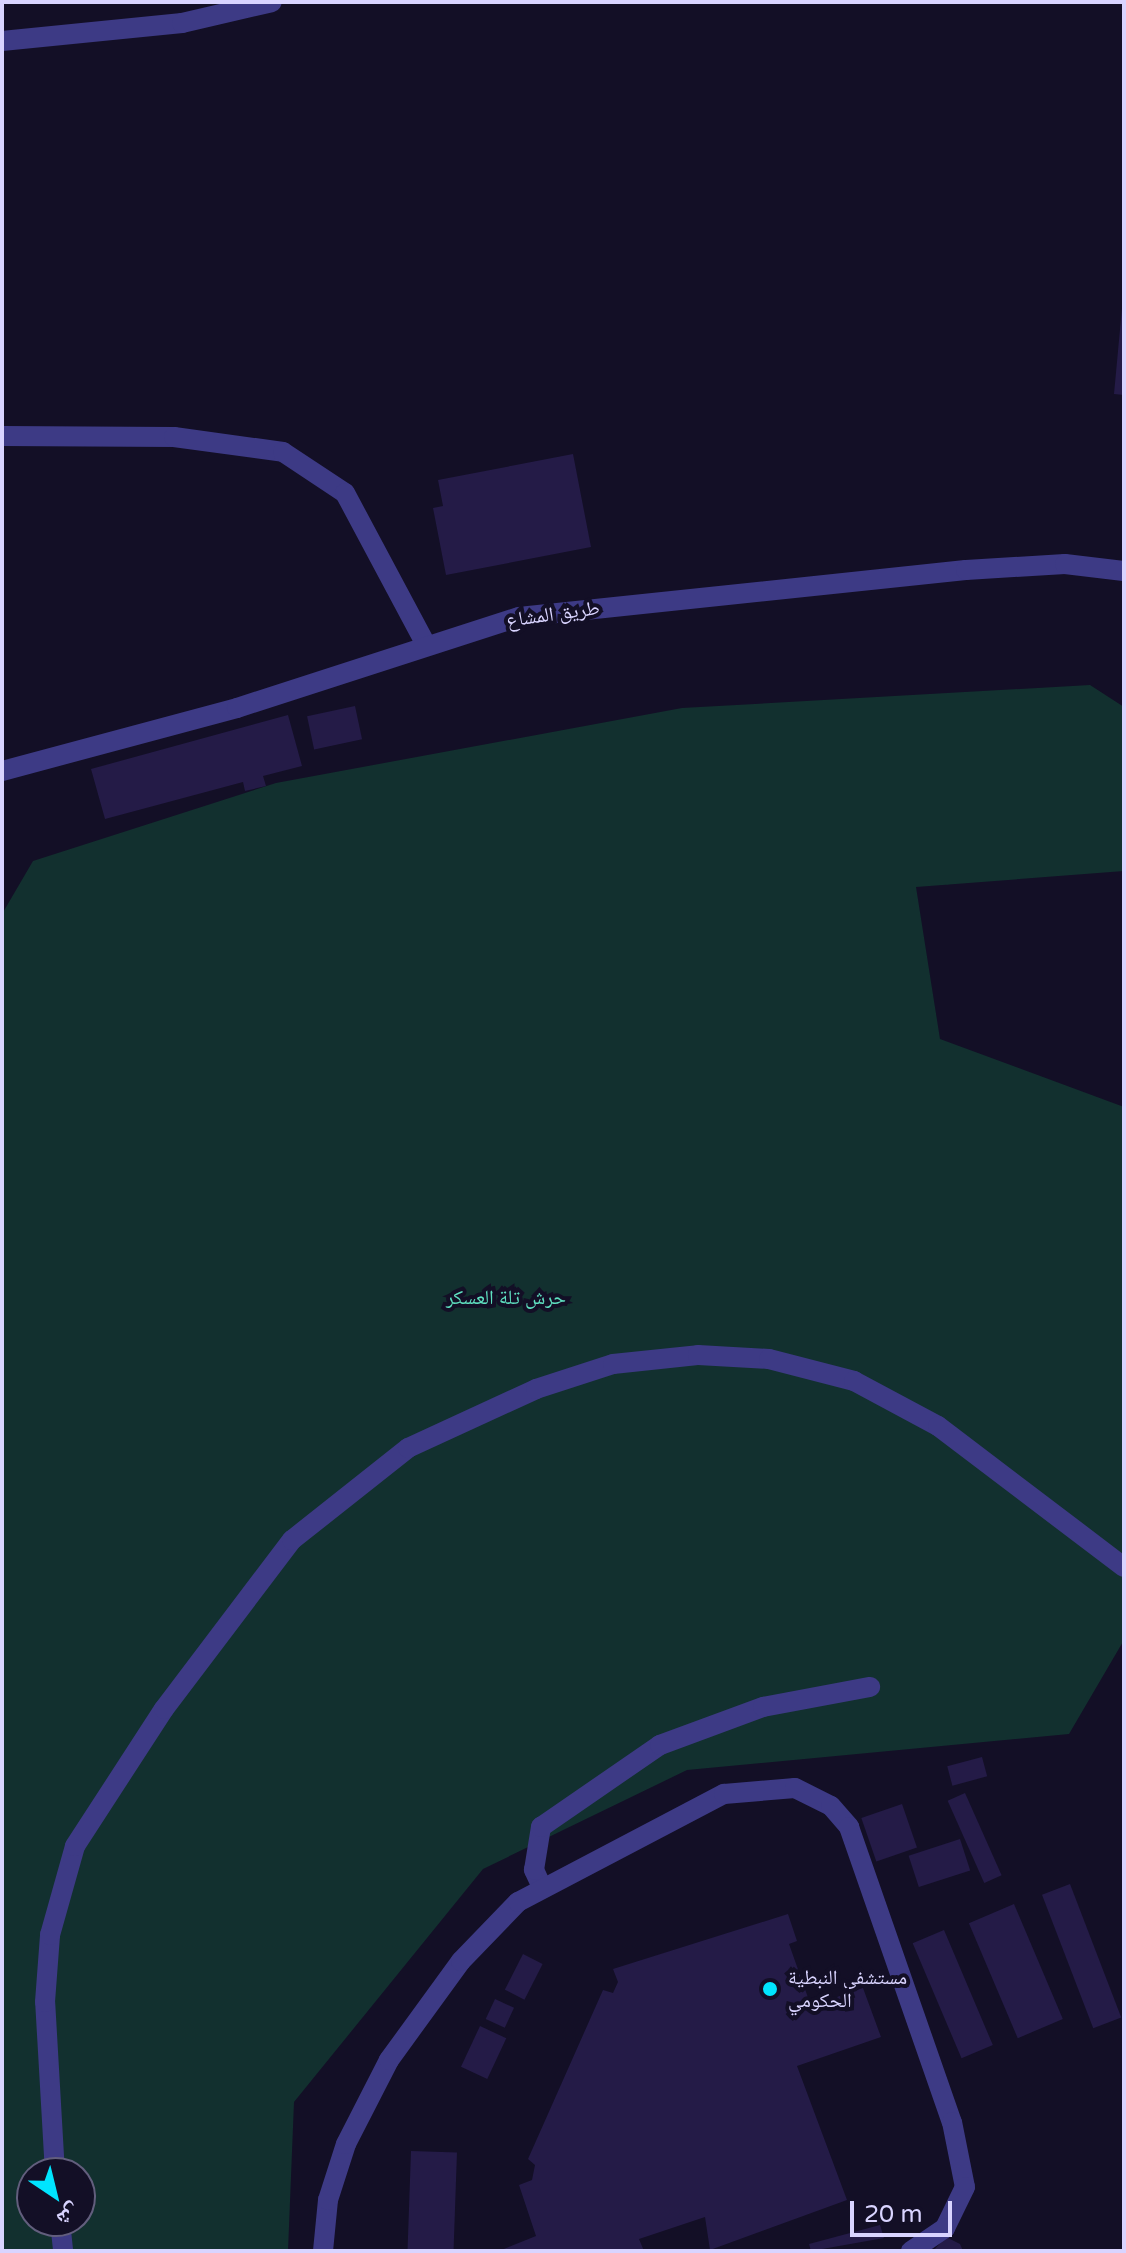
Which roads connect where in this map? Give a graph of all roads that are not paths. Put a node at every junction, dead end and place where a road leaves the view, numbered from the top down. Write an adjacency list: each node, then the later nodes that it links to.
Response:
1 (272, 2): 2 (street)
2 (2, 41)
3 (2, 436): 5 (street)
4 (1124, 571): 5 (street, طريق المشاع)
5 (425, 643): 6 (street, طريق المشاع)
6 (2, 771)
7 (1124, 1567): 10 (street)
8 (870, 1687): 9 (street)
9 (541, 1885): 11 (street); 12 (street)
10 (54, 2157)
11 (323, 2251)
12 (911, 2251)

